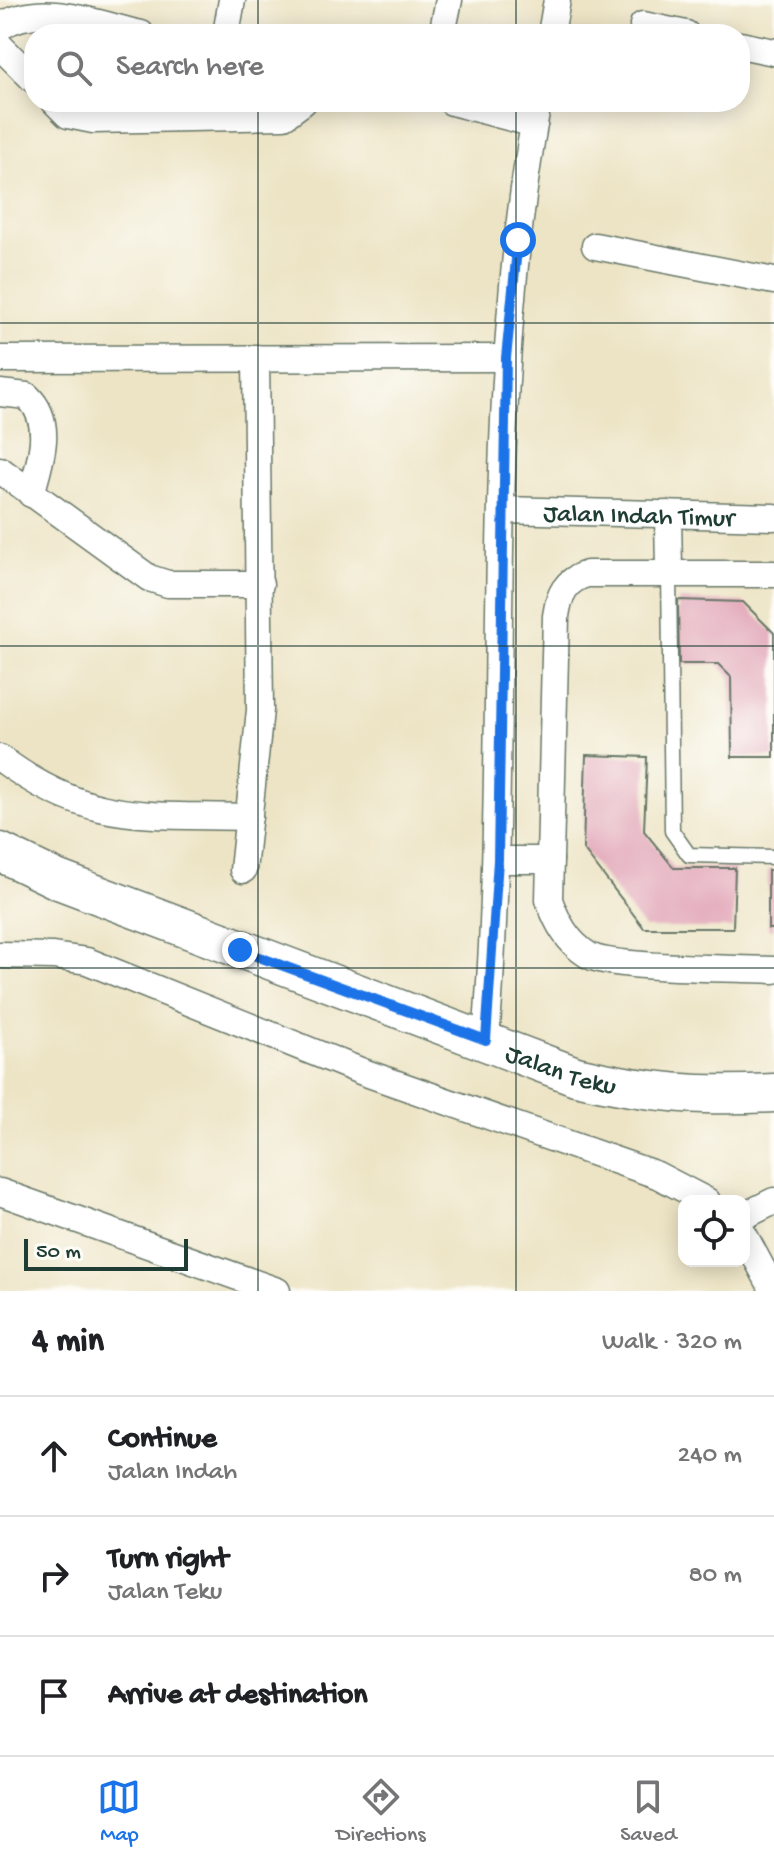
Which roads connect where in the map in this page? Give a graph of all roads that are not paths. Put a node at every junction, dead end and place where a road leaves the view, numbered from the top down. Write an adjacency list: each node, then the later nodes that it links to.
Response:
1 (232, 0): 5 (street)
2 (449, 0): 6 (street)
3 (557, 0): 7 (street)
4 (96, 24): 8 (street)
5 (228, 24)
6 (444, 24)
7 (553, 24)
8 (0, 27)
9 (0, 46): 12 (street)
10 (750, 47): 11 (street)
11 (774, 52)
12 (24, 70)
13 (65, 112): 14 (street)
14 (289, 112)
15 (536, 113): 19 (street)
16 (595, 246): 17 (street)
17 (774, 281)
18 (256, 358): 19 (street); 20 (street); 29 (street)
19 (506, 358): 24 (street)
20 (0, 359)
21 (0, 393): 23 (street)
22 (0, 470): 23 (street)
23 (31, 494): 29 (street)
24 (503, 510): 25 (street, Jalan Indah Timur); 34 (street)
25 (668, 514): 26 (street, Jalan Indah Timur); 27 (street)
26 (774, 517)
27 (669, 571): 28 (street); 33 (lane); 35 (street)
28 (774, 574)
29 (260, 584): 31 (street)
30 (0, 758): 31 (street)
31 (249, 817): 36 (street)
32 (0, 852): 39 (main road, Jalan Teku)
33 (774, 857)
34 (498, 860): 35 (street); 39 (street)
35 (550, 860): 38 (street)
36 (243, 870)
37 (0, 955): 42 (street)
38 (774, 970)
39 (486, 1040): 40 (main road, Jalan Teku)
40 (774, 1093)
41 (0, 1192): 46 (street)
42 (695, 1195)
43 (774, 1201): 44 (street)
44 (750, 1213)
45 (750, 1246): 47 (street)
46 (277, 1291)
47 (774, 1291)

